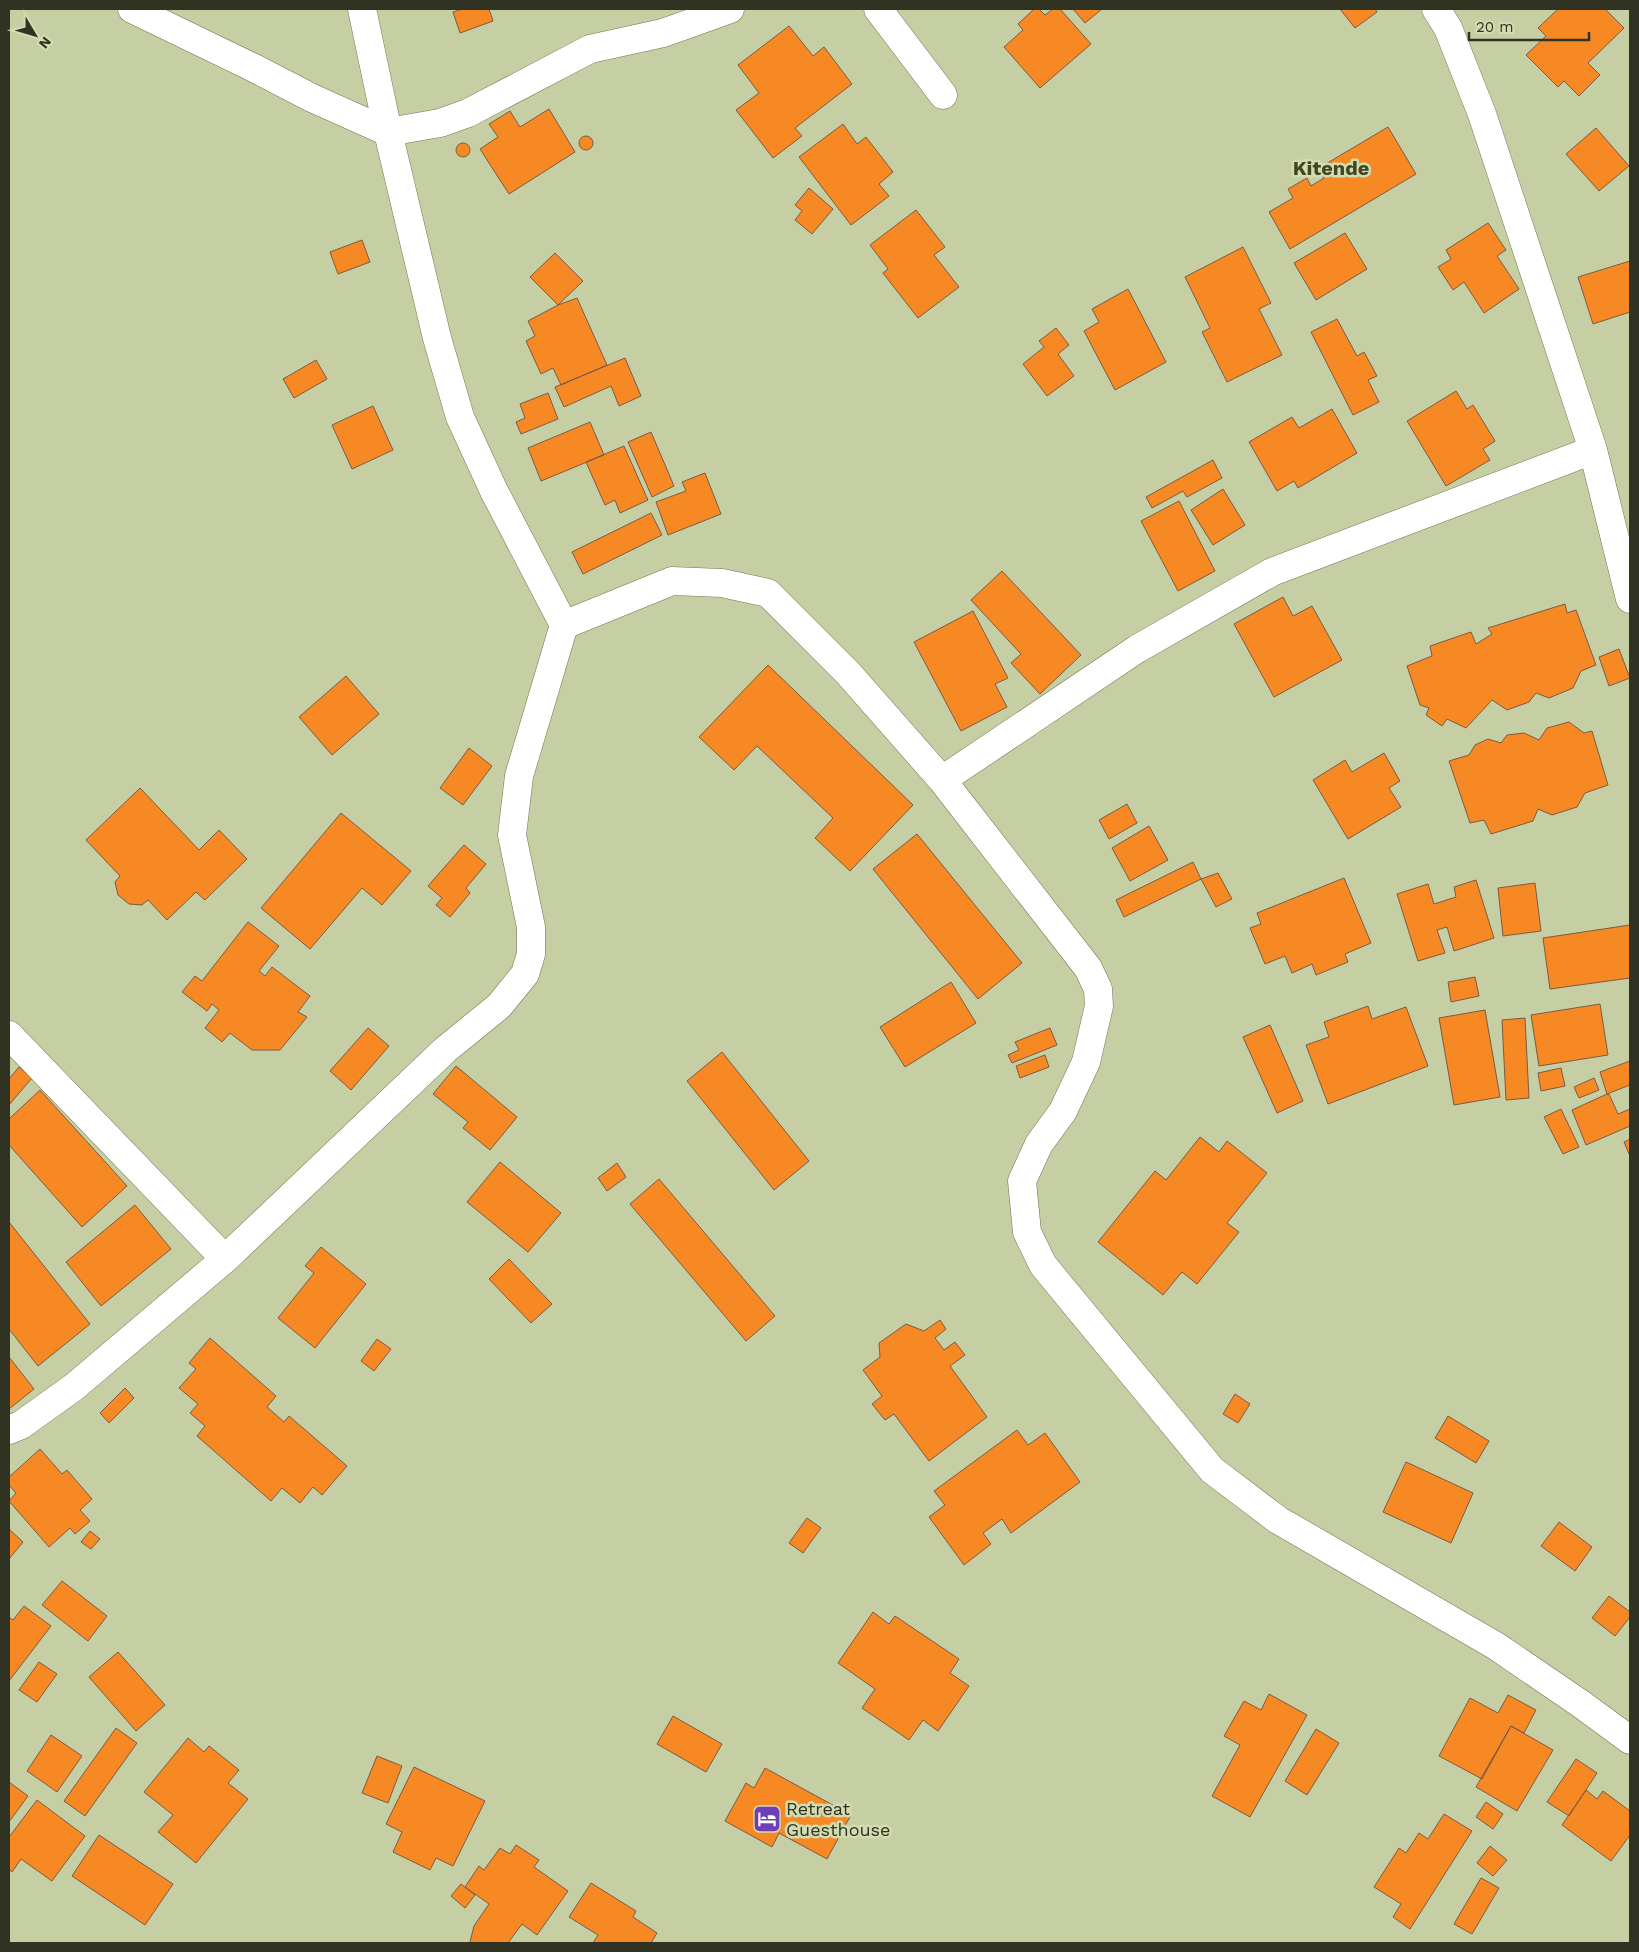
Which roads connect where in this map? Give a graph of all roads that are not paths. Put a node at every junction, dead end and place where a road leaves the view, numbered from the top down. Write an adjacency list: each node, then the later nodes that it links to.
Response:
1 (132, 9): 7 (street)
2 (362, 9): 7 (street)
3 (730, 9): 7 (street)
4 (878, 9): 6 (street)
5 (1436, 9): 8 (street)
6 (943, 95)
7 (388, 132): 10 (street)
8 (1594, 450): 9 (street); 11 (street)
9 (1630, 599)
10 (564, 625): 11 (street); 13 (street)
11 (942, 780): 15 (street)
12 (9, 1035): 13 (street)
13 (225, 1259): 14 (street)
14 (9, 1430)
15 (1630, 1740)

